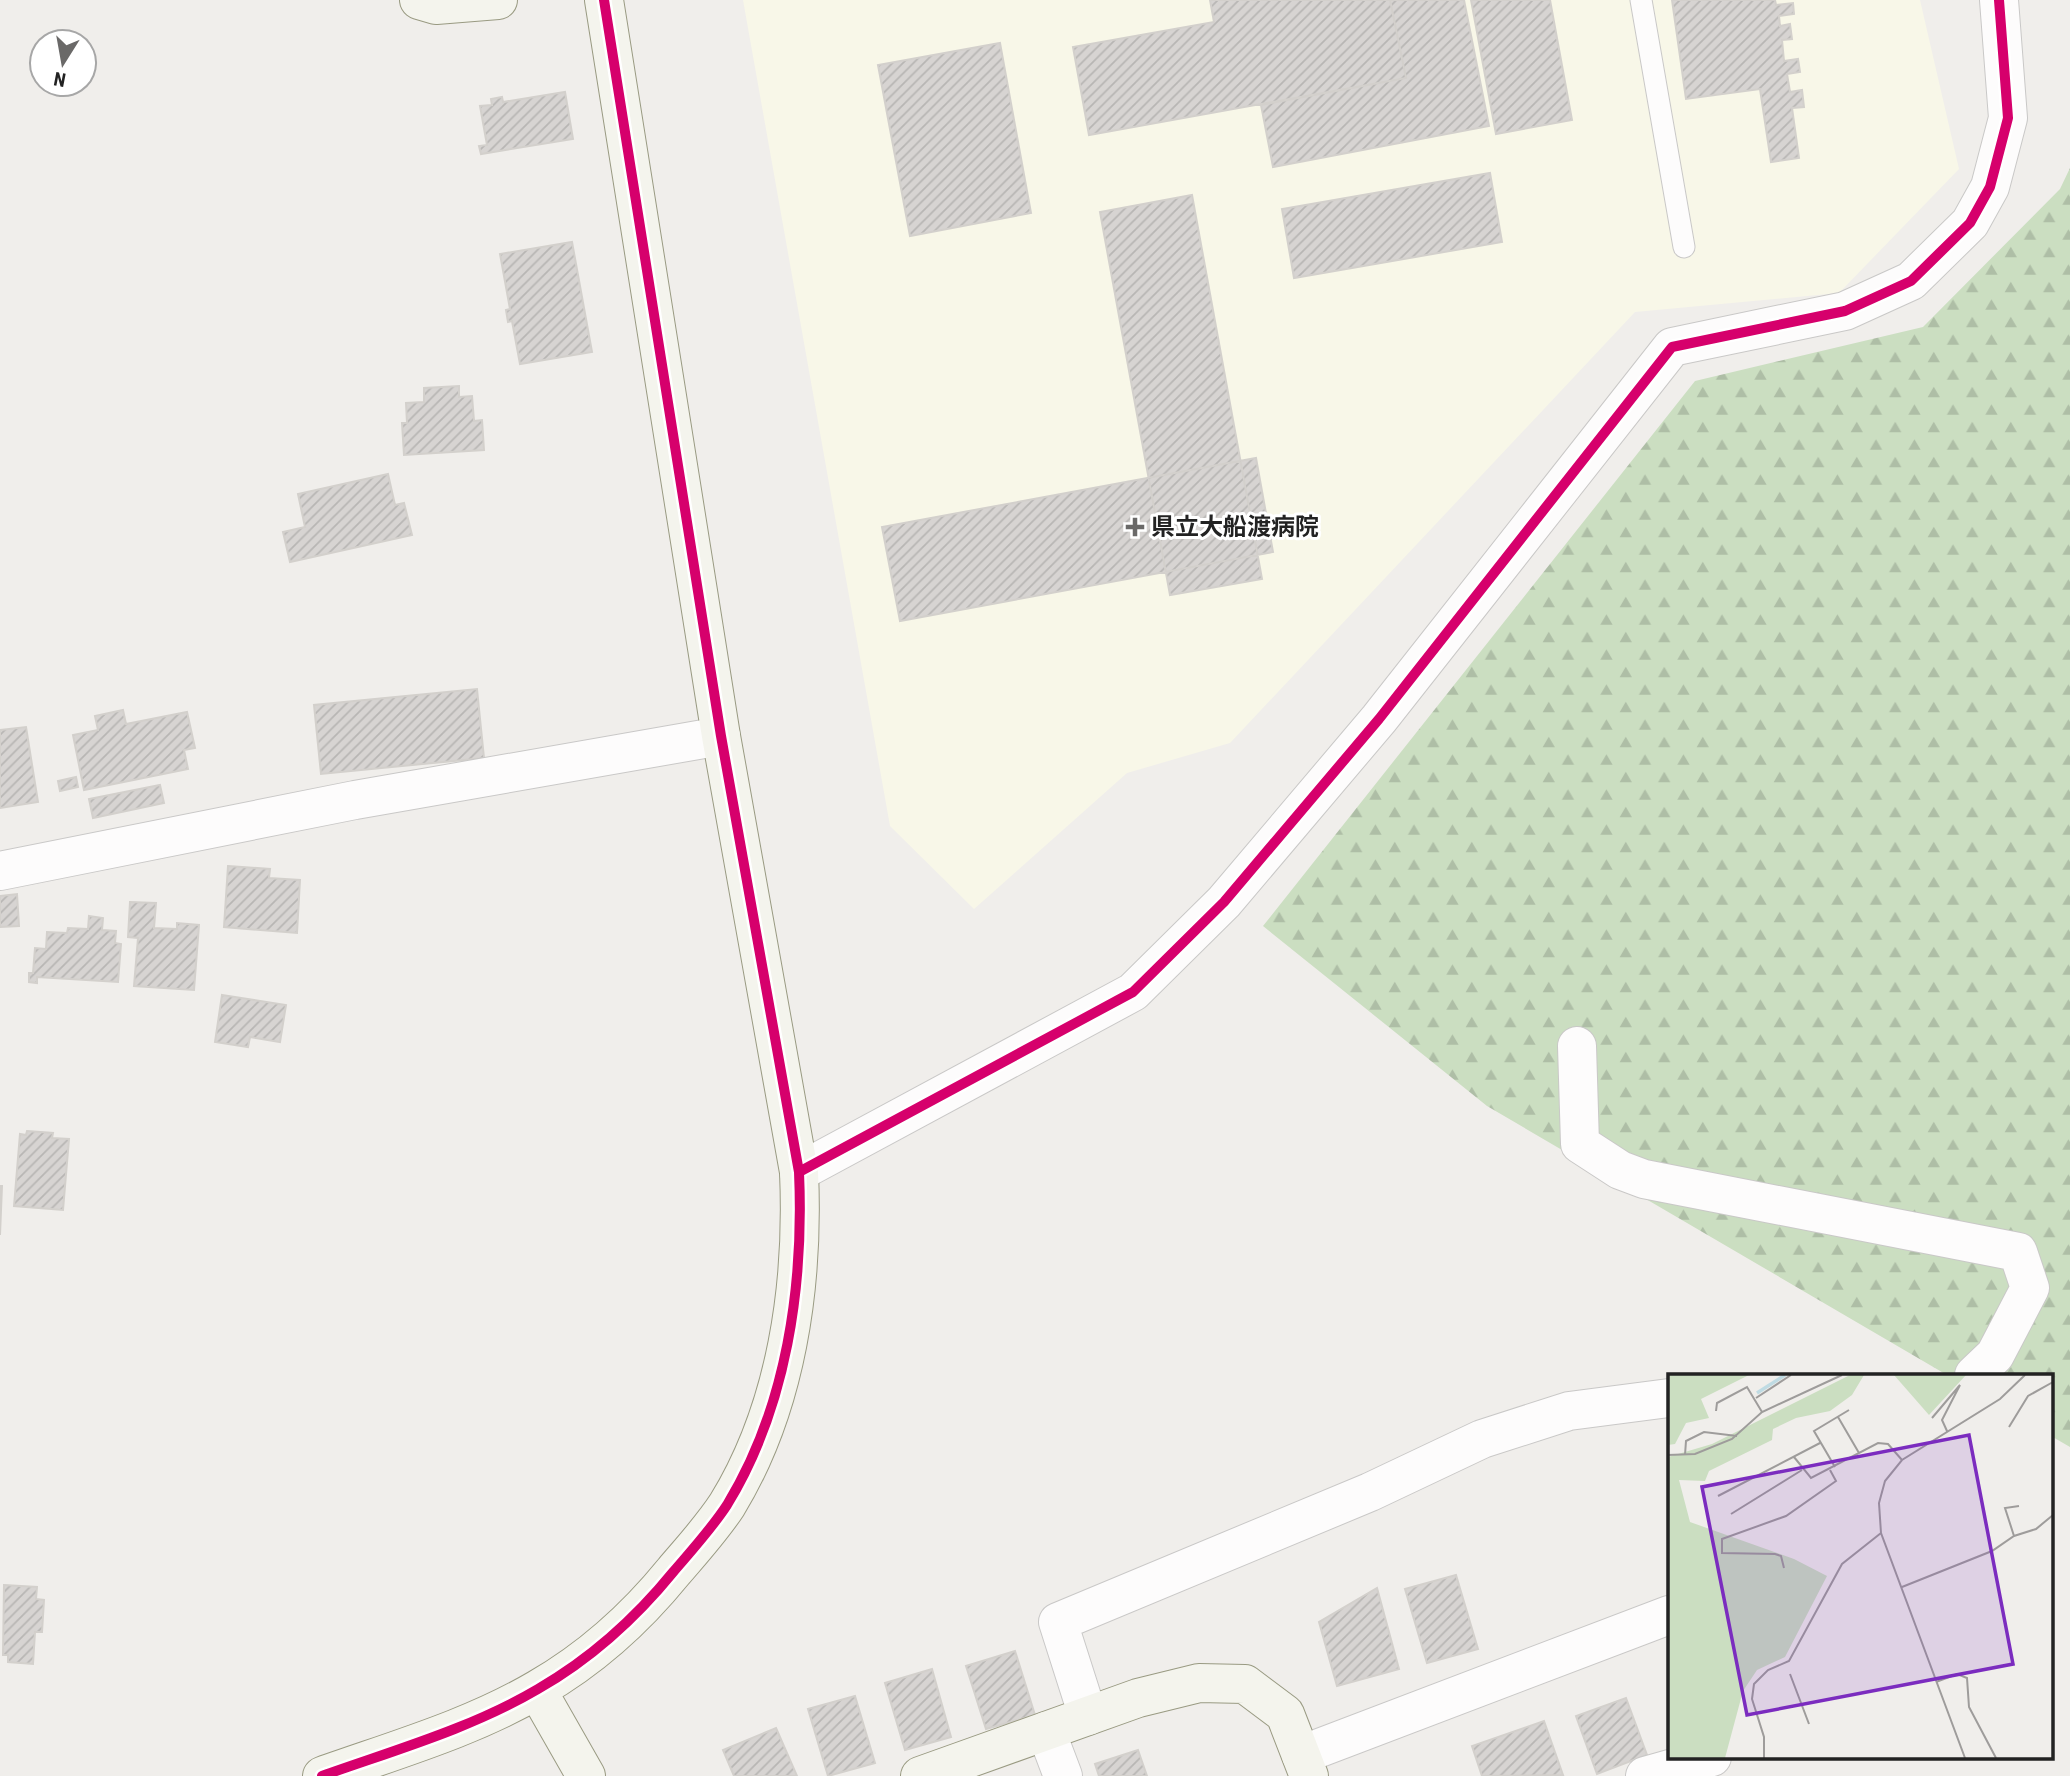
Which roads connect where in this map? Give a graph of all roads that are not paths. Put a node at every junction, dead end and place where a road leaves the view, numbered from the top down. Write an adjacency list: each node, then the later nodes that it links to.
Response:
1 (419, 0): 2 (street)
2 (498, 0)
3 (604, 0): 7 (street)
4 (1641, 0): 6 (lane)
5 (1999, 0): 10 (street)
6 (1684, 247)
7 (722, 736): 8 (street); 10 (street)
8 (0, 871)
9 (1577, 1046): 11 (street)
10 (799, 1172): 14 (street)
11 (1975, 1374)
12 (1668, 1398): 15 (street)
13 (1668, 1615): 18 (street)
14 (537, 1690): 19 (street); 20 (street)
15 (1088, 1716): 16 (street); 18 (street)
16 (1046, 1731): 21 (street); 22 (street)
17 (1708, 1758): 23 (street)
18 (1305, 1766)
19 (322, 1776)
20 (586, 1776)
21 (920, 1776)
22 (1063, 1776)
23 (1645, 1776)

